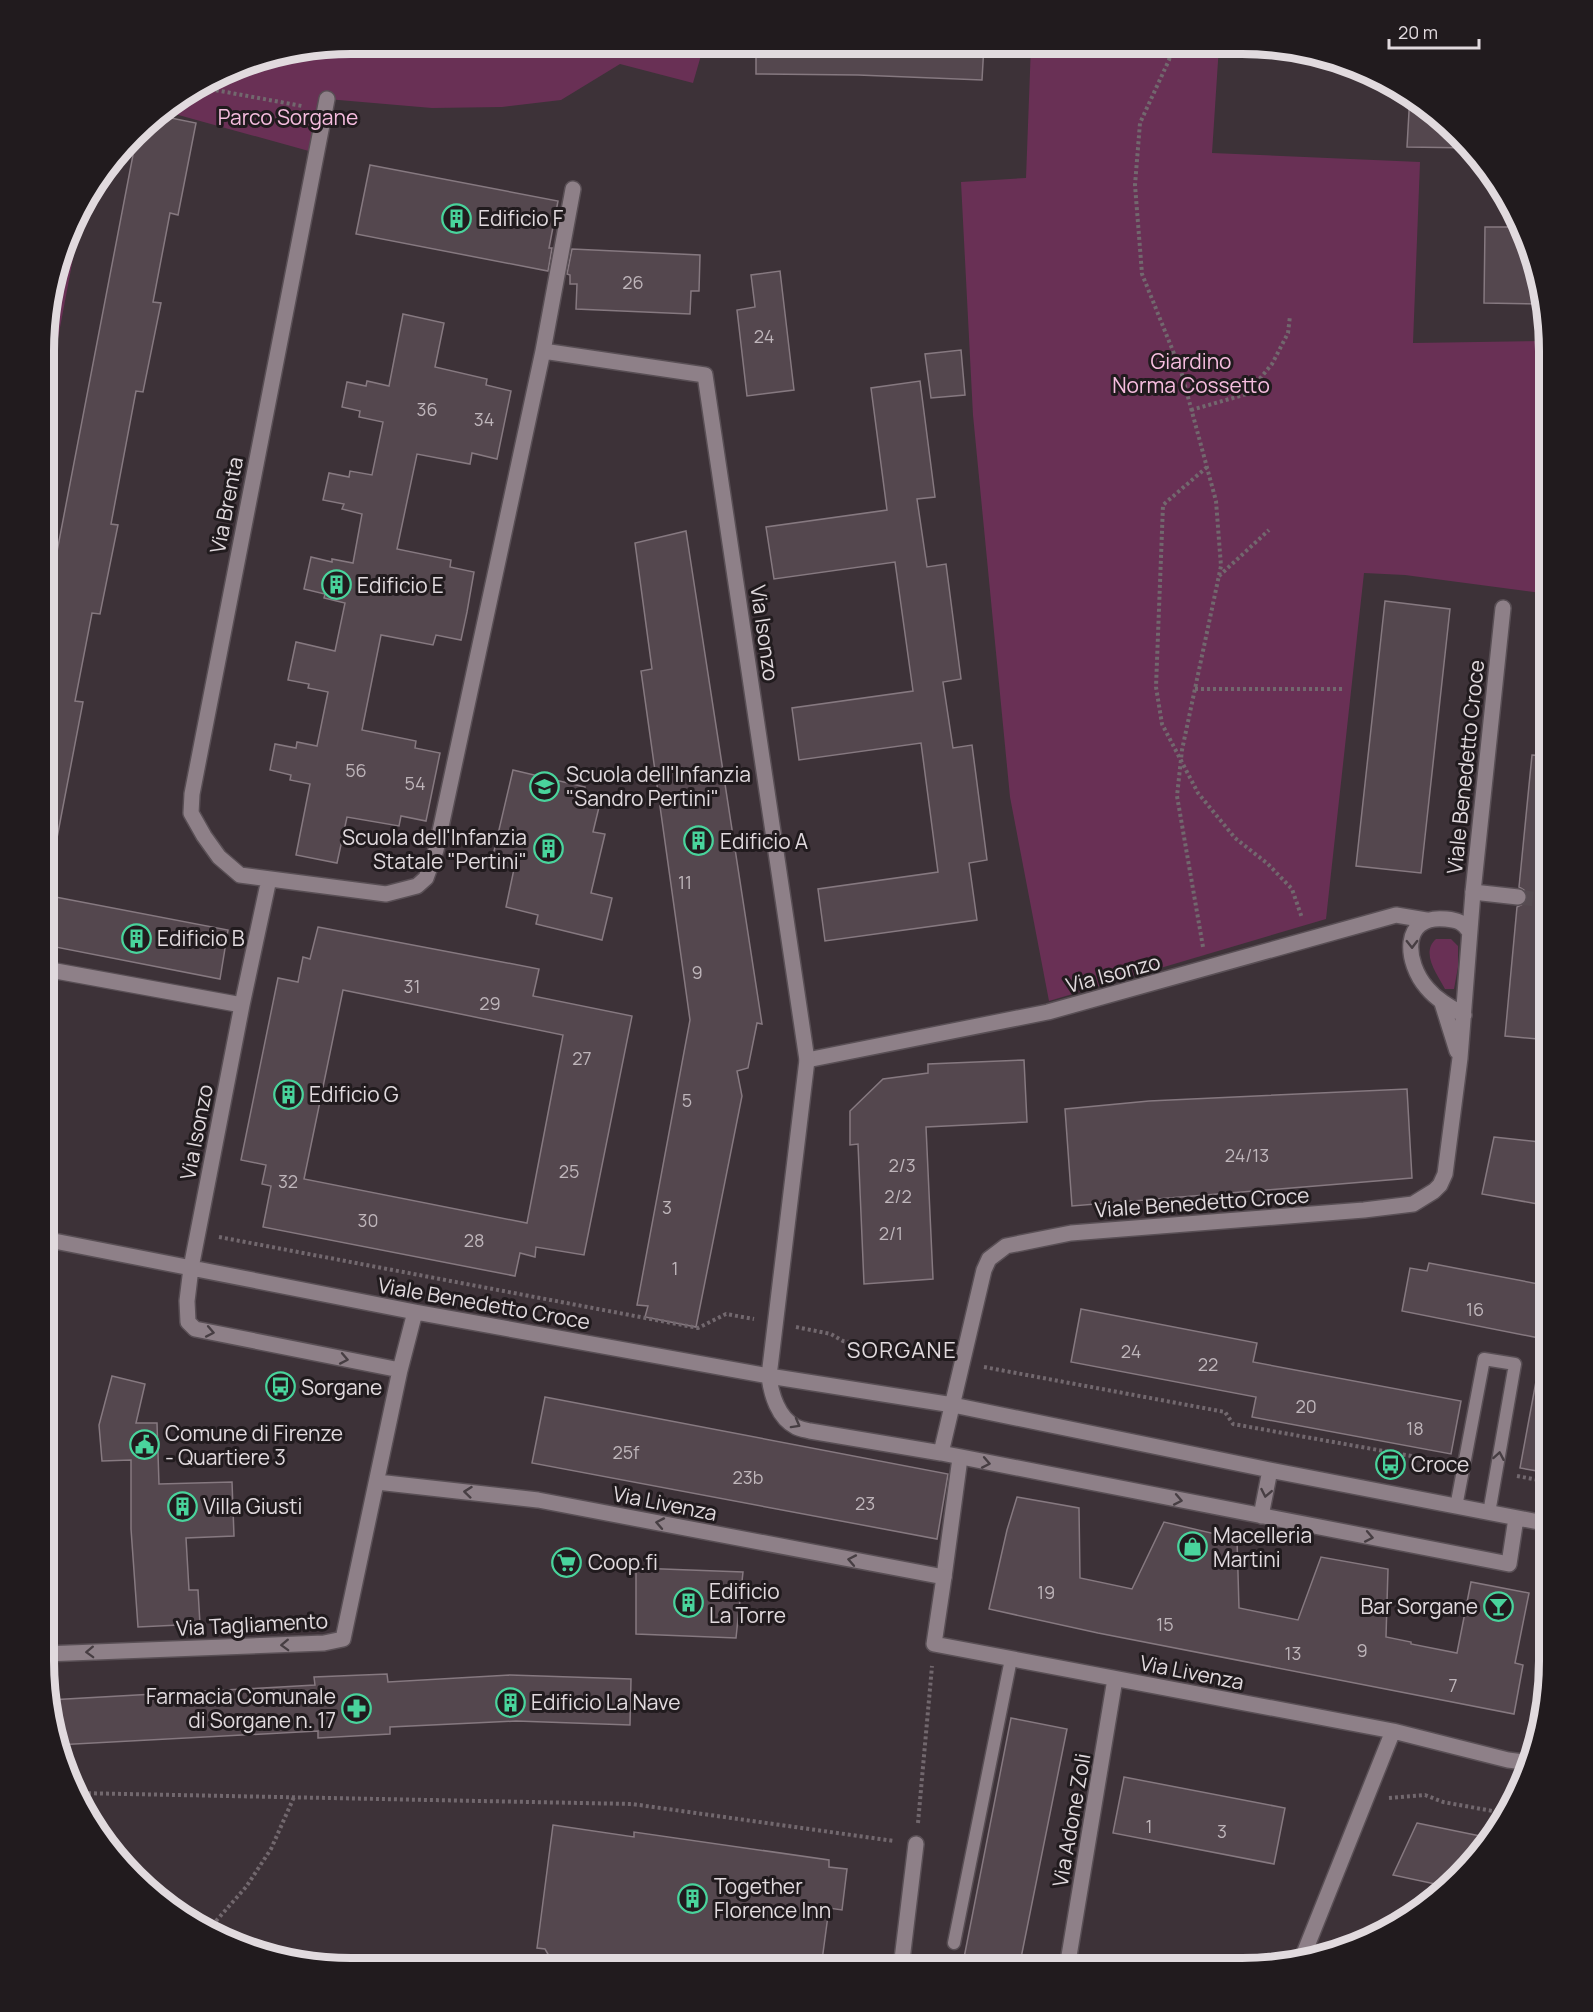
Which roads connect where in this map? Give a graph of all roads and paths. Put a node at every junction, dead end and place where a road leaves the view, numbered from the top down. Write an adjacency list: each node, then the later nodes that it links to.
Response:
1 (1170, 54): 7 (path)
2 (212, 89): 3 (path)
3 (325, 104): 15 (street, Via Brenta)
4 (573, 189): 6 (street)
5 (1290, 316): 7 (path)
6 (543, 351): 15 (street); 27 (street, Via Isonzo)
7 (1191, 410): 8 (path)
8 (1207, 467): 10 (path); 14 (path)
9 (1269, 530): 10 (path)
10 (1219, 576): 12 (path)
11 (1503, 608): 16 (street, Viale Benedetto Croce)
12 (1195, 689): 13 (path); 14 (path)
13 (1343, 689)
14 (1181, 759): 20 (path); 21 (path)
15 (269, 879): 24 (street, Via Isonzo)
16 (1473, 892): 17 (street); 19 (street, Viale Benedetto Croce)
17 (1518, 897)
18 (1426, 920): 19 (street); 20 (street, Via Isonzo); 23 (street, Viale Benedetto Croce, one-way to 23)
19 (1470, 931): 25 (street, Viale Benedetto Croce)
20 (1309, 940): 21 (street, Via Isonzo)
21 (1207, 968): 27 (street, Via Isonzo)
22 (54, 971): 24 (street)
23 (1442, 1003): 25 (street, Viale Benedetto Croce); 26 (street, Viale Benedetto Croce)
24 (242, 1005): 28 (street, Via Isonzo)
25 (1464, 1016): 26 (street, Viale Benedetto Croce)
26 (1460, 1058): 33 (street, Viale Benedetto Croce)
27 (807, 1060): 32 (street, Via Isonzo)
28 (197, 1233): 30 (street, Via Isonzo); 32 (path)
29 (54, 1241): 30 (street, Viale Benedetto Croce)
30 (191, 1268): 31 (street, Viale Benedetto Croce); 34 (street, one-way to 34)
31 (415, 1312): 34 (street, Via Tagliamento); 35 (street, Viale Benedetto Croce)
32 (775, 1323): 33 (path); 35 (street, Via Isonzo)
33 (962, 1363): 36 (street, Viale Benedetto Croce); 39 (path)
34 (400, 1370): 43 (street, Via Tagliamento)
35 (769, 1376): 36 (street, Viale Benedetto Croce); 37 (street, one-way to 37)
36 (953, 1405): 37 (street, Viale Benedetto Croce); 40 (street, Viale Benedetto Croce)
37 (941, 1454): 38 (street)
38 (960, 1458): 46 (street, one-way to 46); 50 (street)
39 (1464, 1466): 41 (lane, one-way to 39); 44 (lane)
40 (1270, 1470): 44 (street, Viale Benedetto Croce); 46 (street, one-way to 46)
41 (1497, 1472): 42 (path); 45 (lane)
42 (1539, 1480)
43 (377, 1482): 50 (street, Via Livenza, one-way to 43); 52 (street, Via Tagliamento, one-way to 52)
44 (1456, 1507): 45 (street, Viale Benedetto Croce)
45 (1489, 1513): 47 (street, Viale Benedetto Croce)
46 (1261, 1516): 47 (street, one-way to 47)
47 (1524, 1519): 48 (street, Viale Benedetto Croce); 49 (street, Viale Benedetto Croce)
48 (1539, 1522)
49 (1539, 1525)
50 (944, 1577): 51 (street)
51 (934, 1644): 53 (street, Via Livenza); 63 (path)
52 (54, 1654)
53 (1011, 1659): 54 (street, Via Livenza); 65 (lane)
54 (1115, 1679): 55 (street, Via Livenza); 68 (street, Via Adone Zoli)
55 (1393, 1731): 57 (street, Via Livenza); 61 (street)
56 (1523, 1757): 57 (street, Via Livenza)
57 (1508, 1760): 58 (street, Via Livenza)
58 (1521, 1762)
59 (86, 1793): 60 (path)
60 (294, 1797): 63 (path); 64 (path)
61 (1366, 1800): 62 (path); 66 (street)
62 (1498, 1812)
63 (916, 1844): 67 (street)
64 (214, 1924)
65 (954, 1943)
66 (1304, 1951)
67 (902, 1958)
68 (1069, 1958)

